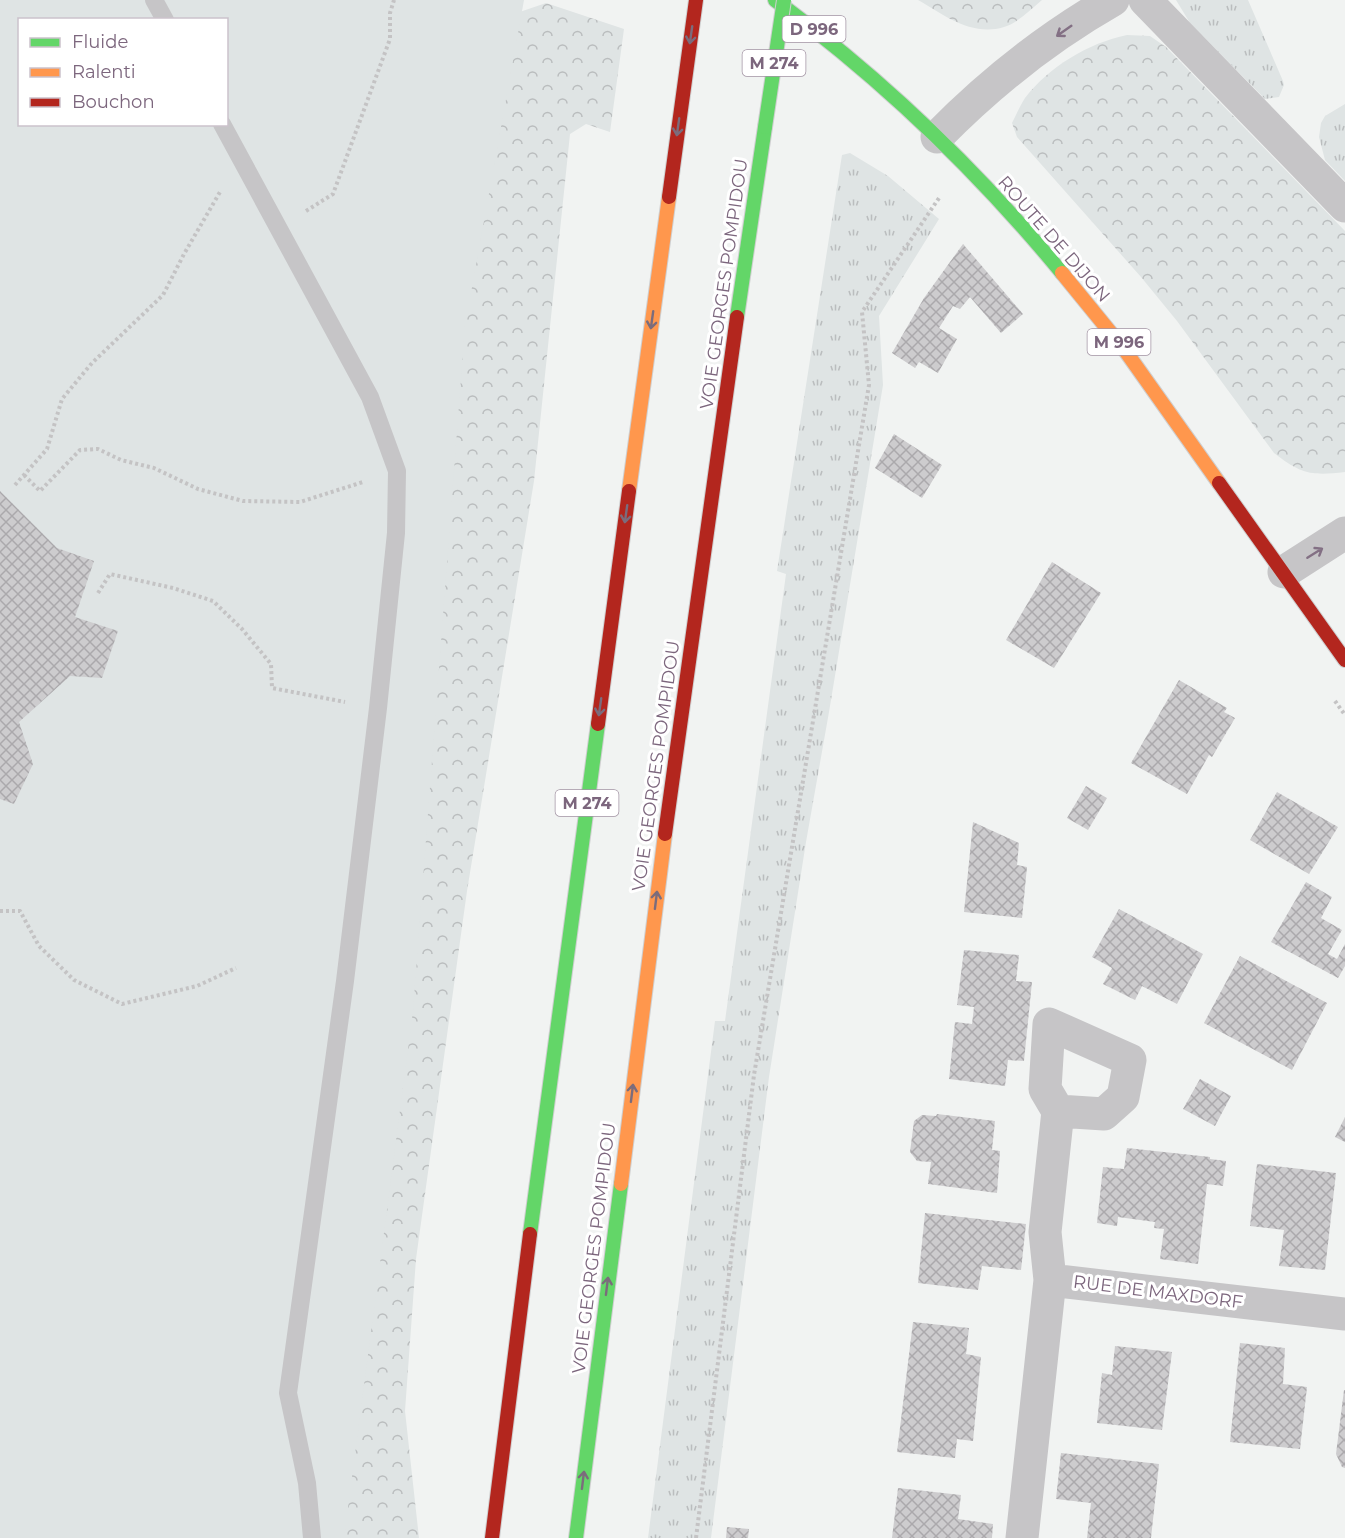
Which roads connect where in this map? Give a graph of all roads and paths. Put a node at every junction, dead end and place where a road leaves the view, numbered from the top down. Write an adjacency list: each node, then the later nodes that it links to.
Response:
1 (154, 0): 8 (lane)
2 (394, 0): 14 (path)
3 (696, 0): 29 (main road, M 274, one-way to 29)
4 (775, 0): 9 (main road, ROUTE DE DIJON / D 996)
5 (784, 0): 30 (main road, VOIE GEORGES POMPIDOU / M 274, one-way to 5, bridge)
6 (1113, 0): 11 (street, one-way to 11)
7 (1145, 0): 13 (street)
8 (164, 18)
9 (851, 60): 11 (main road, ROUTE DE DIJON / M 996)
10 (223, 126): 12 (lane)
11 (937, 137): 19 (main road, ROUTE DE DIJON / M 996); 31 (path)
12 (241, 159): 14 (lane); 16 (path)
13 (1345, 206)
14 (279, 228): 15 (lane)
15 (397, 471): 16 (path); 22 (lane)
16 (24, 475): 17 (path)
17 (15, 485)
18 (1345, 533): 19 (street, one-way to 18)
19 (1284, 572): 21 (main road, ROUTE DE DIJON / M 996)
20 (98, 593): 22 (path)
21 (1345, 660)
22 (378, 708): 28 (lane)
23 (0, 911): 24 (path)
24 (236, 968)
25 (1058, 1111): 26 (street)
26 (1050, 1280): 27 (street, RUE DE MAXDORF); 32 (street, RUE DE MAXDORF)
27 (1345, 1314)
28 (312, 1538)
29 (492, 1538)
30 (576, 1538)
31 (696, 1538)
32 (1022, 1538)

